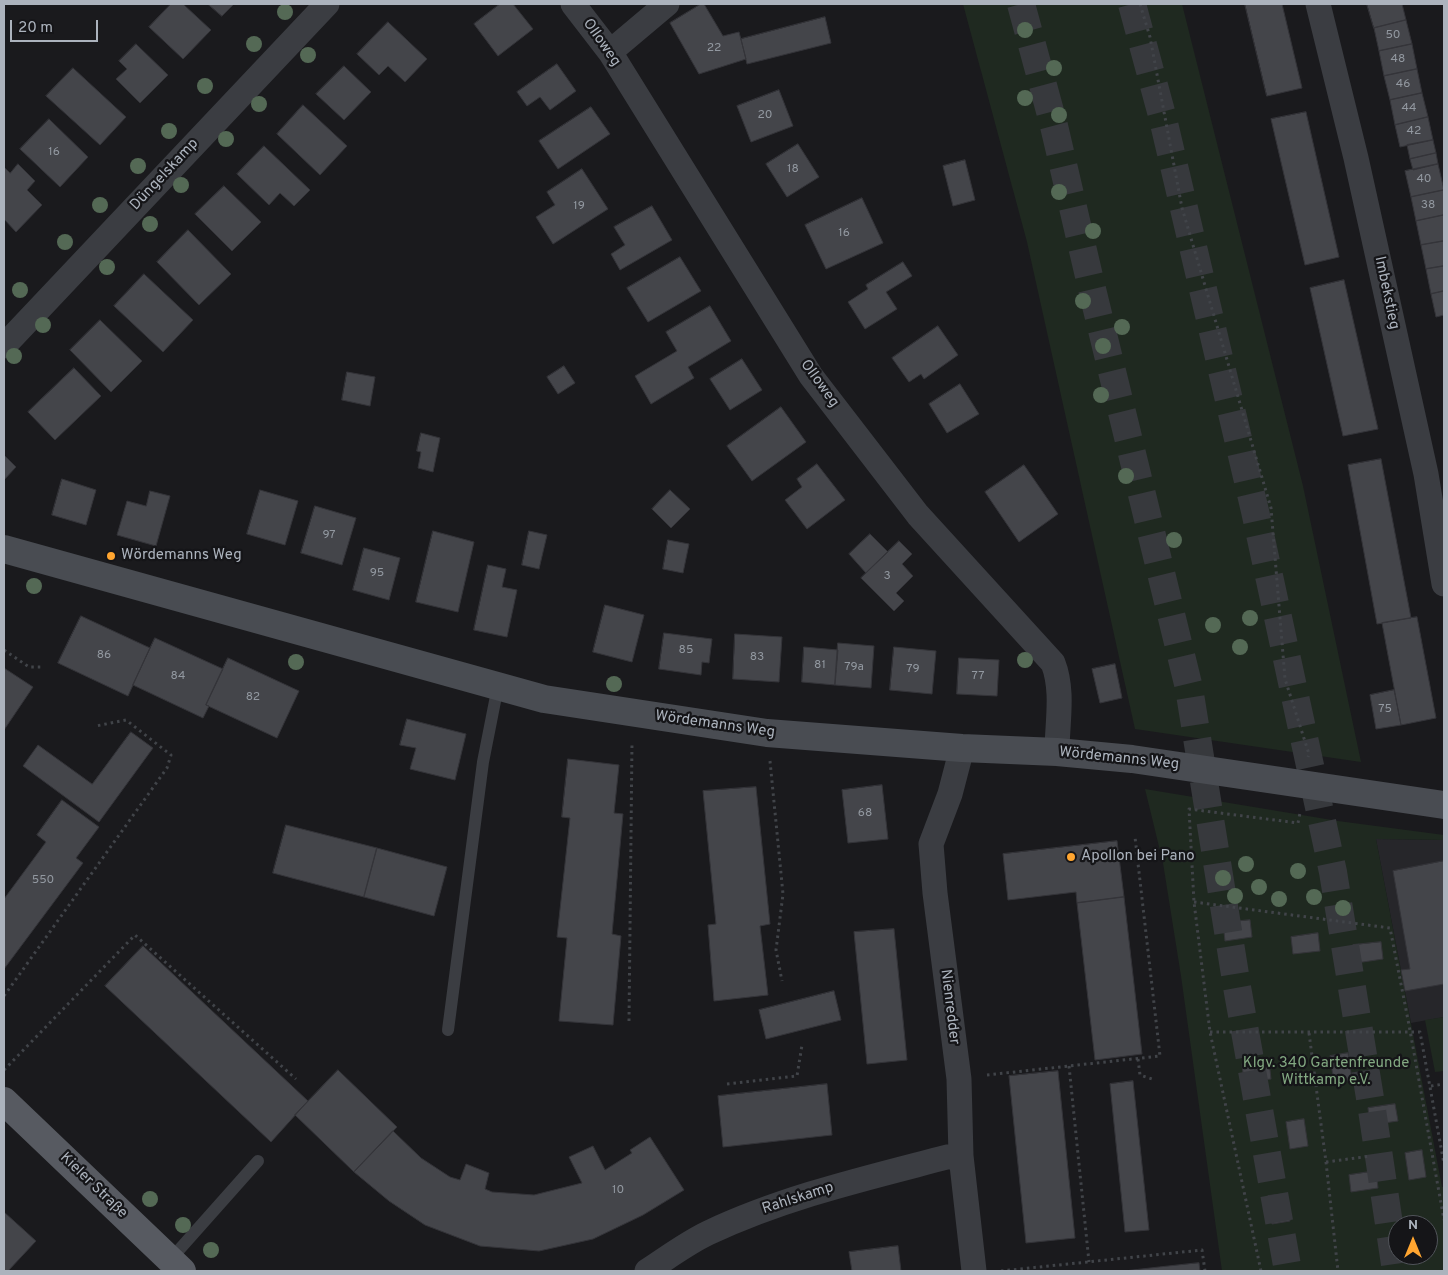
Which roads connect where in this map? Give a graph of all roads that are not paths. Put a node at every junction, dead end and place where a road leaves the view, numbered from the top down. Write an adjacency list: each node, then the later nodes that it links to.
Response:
1 (326, 4): 6 (street, Düngelskamp)
2 (573, 4): 5 (street, Olloweg)
3 (667, 4): 5 (street)
4 (1318, 4): 8 (street, Imbekstieg)
5 (610, 52): 11 (street, Olloweg)
6 (4, 346)
7 (4, 549): 9 (street, Wördemanns Weg)
8 (1444, 584)
9 (498, 686): 10 (street, Wördemanns Weg); 13 (lane)
10 (962, 748): 11 (street, Wördemanns Weg); 15 (street, Nienredder)
11 (1057, 752): 12 (street, Wördemanns Weg)
12 (1444, 805)
13 (448, 1030)
14 (4, 1101): 17 (main road, Kieler Straße)
15 (961, 1156): 18 (street, Rahlskamp); 19 (street, Nienredder)
16 (258, 1161): 17 (lane)
17 (176, 1265)
18 (647, 1271)
19 (974, 1271)

